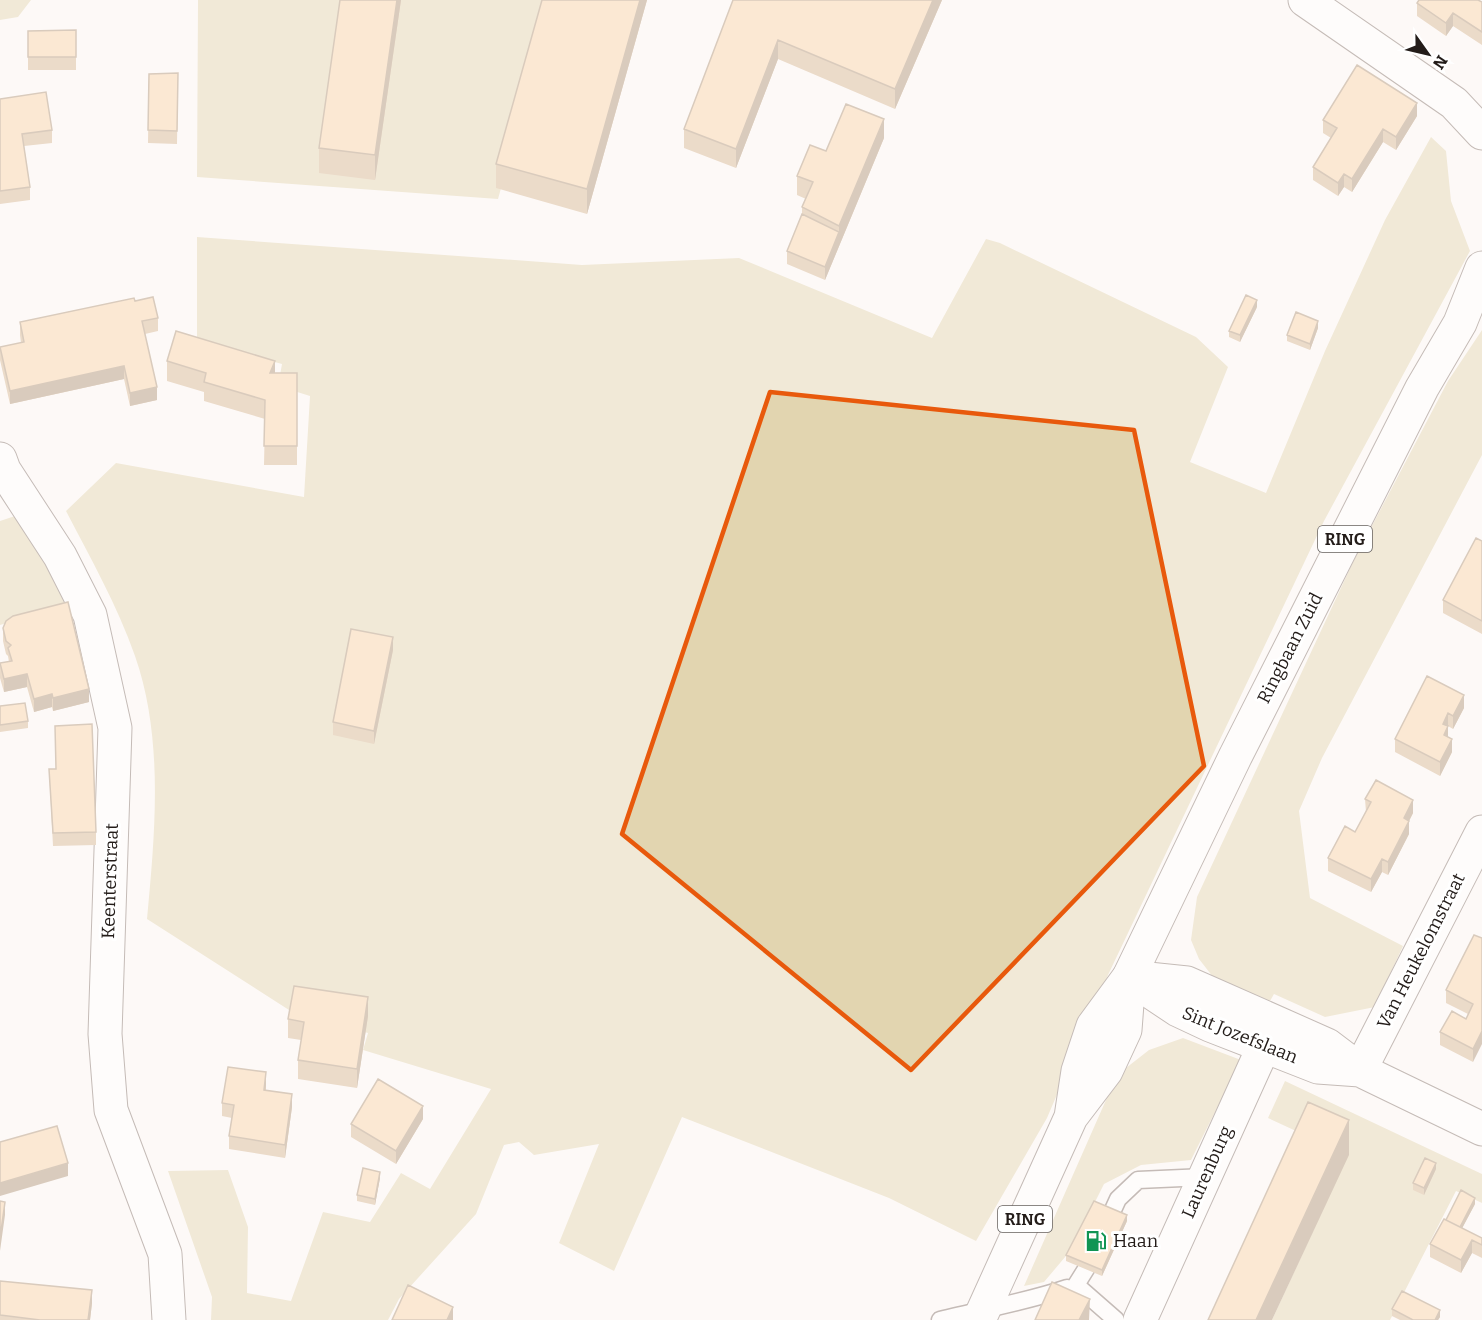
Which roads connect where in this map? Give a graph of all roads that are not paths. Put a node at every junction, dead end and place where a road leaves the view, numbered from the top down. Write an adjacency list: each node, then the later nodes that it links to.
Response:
1 (1305, 0): 2 (street)
2 (1468, 107): 3 (street)
3 (1482, 133)
4 (1482, 268): 5 (street, Ringbaan Zuid / RING)
5 (1471, 313): 8 (street, Ringbaan Zuid / RING)
6 (0, 459): 15 (street, Keenterstraat)
7 (1482, 832): 10 (street, Van Heukelomstraat)
8 (1129, 977): 9 (street, Sint Jozefslaan); 14 (street, Ringbaan Zuid / RING)
9 (1269, 1034): 10 (street, Sint Jozefslaan); 12 (street, Laurenburg)
10 (1360, 1070): 11 (street, Sint Jozefslaan)
11 (1482, 1129)
12 (1205, 1177): 13 (lane); 18 (street, Laurenburg)
13 (1076, 1285): 14 (lane); 17 (lane)
14 (981, 1314): 16 (lane)
15 (169, 1320)
16 (940, 1320)
17 (1116, 1320)
18 (1140, 1320)

